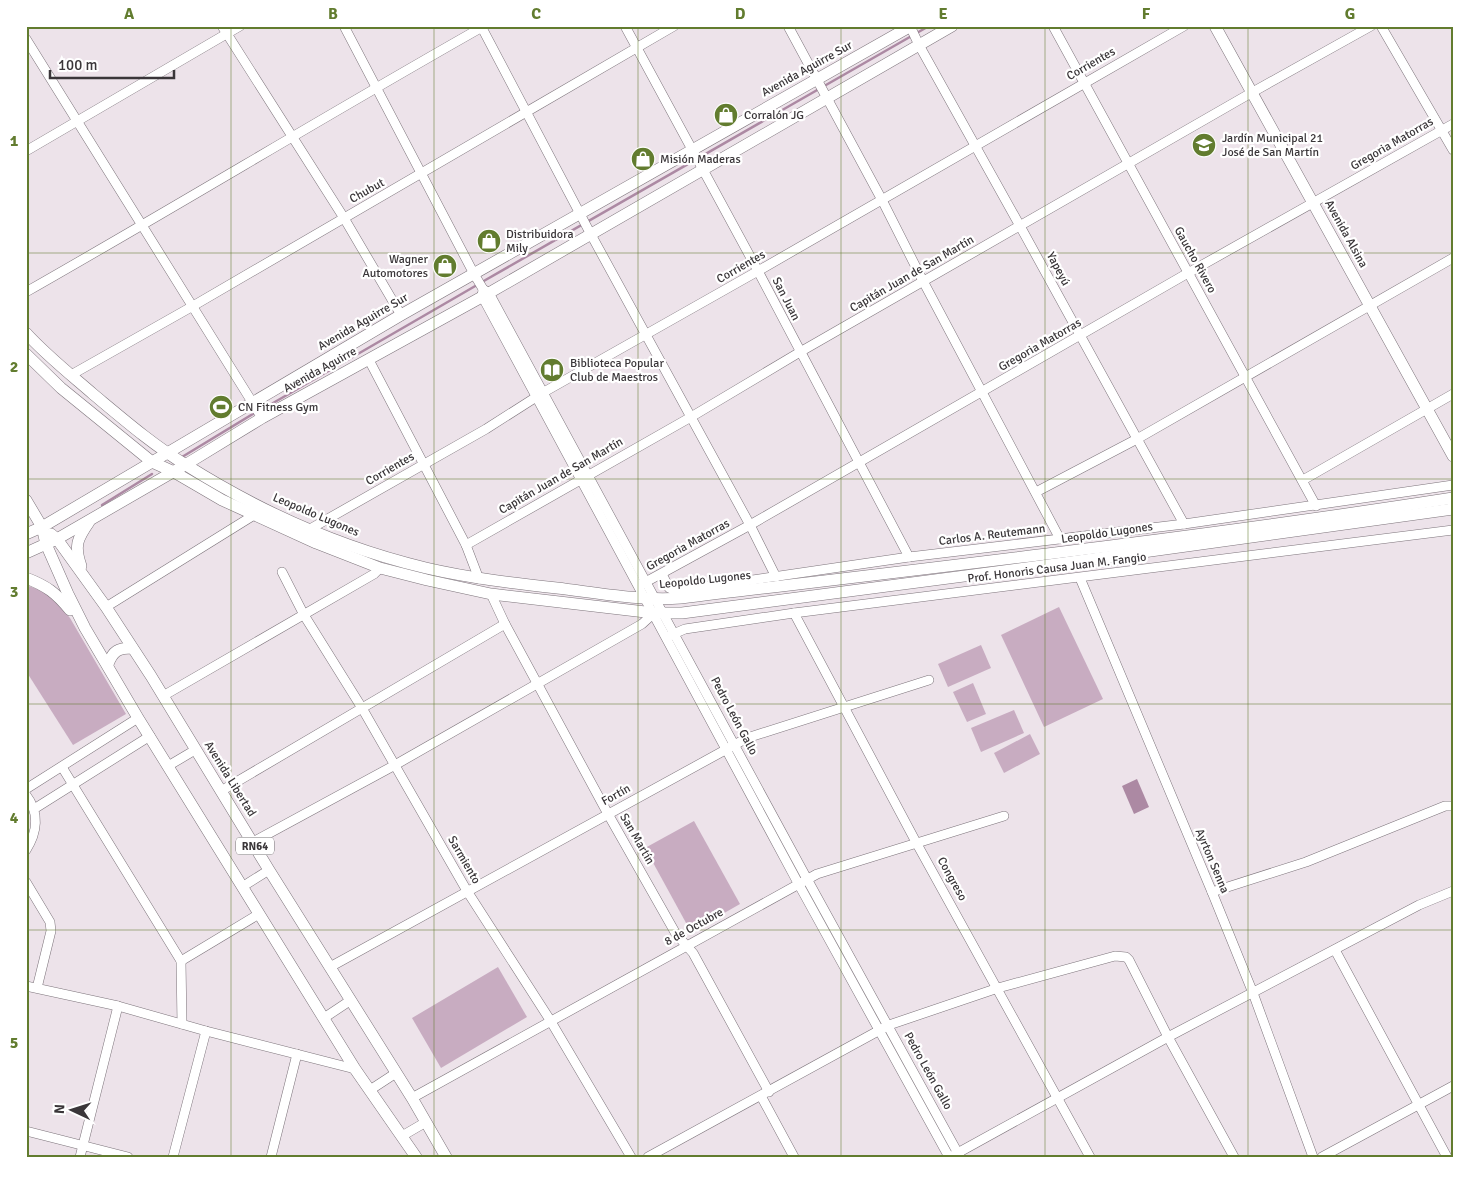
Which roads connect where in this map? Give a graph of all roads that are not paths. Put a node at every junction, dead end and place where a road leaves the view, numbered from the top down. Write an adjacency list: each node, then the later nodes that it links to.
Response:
1 (240, 26): 13 (street)
2 (344, 26): 19 (street, Pedro León Gallo)
3 (625, 26): 16 (street, San Juan)
4 (674, 26): 16 (street, Chubut)
5 (788, 26): 17 (street)
6 (952, 26): 14 (main road, Avenida Aguirre Sur)
7 (1053, 26): 18 (street, Gaucho Rivero)
8 (1184, 26): 18 (street, Corrientes)
9 (1214, 26): 20 (main road, Avenida Alsina)
10 (1371, 26): 20 (street, Capitán Juan de San Martín)
11 (1381, 26): 25 (street)
12 (482, 27): 19 (street); 22 (street)
13 (225, 30): 23 (street); 26 (street)
14 (915, 36): 17 (main road, Avenida Aguirre Sur); 21 (main road, Avenida Aguirre Sur); 27 (street, Yapeyú)
15 (26, 40): 23 (street)
16 (636, 47): 22 (street, Chubut); 30 (street, San Juan)
17 (819, 82): 21 (street); 30 (main road, Avenida Aguirre Sur)
18 (1084, 83): 27 (street, Corrientes); 31 (street, Gaucho Rivero)
19 (376, 87): 26 (street); 32 (street, Pedro León Gallo)
20 (1251, 92): 31 (street, Capitán Juan de San Martín); 34 (main road, Avenida Alsina)
21 (826, 96): 30 (main road, Avenida Aguirre Sur); 33 (street)
22 (526, 112): 32 (street, Chubut); 35 (street)
23 (77, 121): 29 (street); 37 (street)
24 (1453, 124): 25 (street, Gregoria Matorras)
25 (1442, 130): 28 (street); 34 (street, Gregoria Matorras)
26 (291, 136): 36 (street); 37 (street)
27 (976, 146): 33 (street, Corrientes); 38 (street, Yapeyú)
28 (1453, 150)
29 (26, 151)
30 (698, 160): 35 (main road, Avenida Aguirre Sur); 39 (main road, Avenida Aguirre Sur); 41 (street, San Juan)
31 (1128, 164): 38 (street, Capitán Juan de San Martín); 42 (street, Gaucho Rivero)
32 (422, 174): 36 (street, Chubut); 43 (street, Pedro León Gallo)
33 (882, 200): 41 (street, Corrientes); 44 (street)
34 (1313, 203): 42 (street, Gregoria Matorras); 48 (main road, Avenida Alsina)
35 (581, 216): 39 (street); 43 (main road, Avenida Aguirre Sur)
36 (344, 218): 47 (street, Chubut); 49 (street)
37 (143, 226): 45 (street); 47 (street)
38 (1020, 226): 44 (street, Capitán Juan de San Martín); 52 (street, Yapeyú)
39 (589, 232): 46 (main road, Avenida Aguirre Sur); 51 (street)
40 (1453, 258): 48 (street)
41 (758, 271): 51 (street, Corrientes); 53 (street, San Juan)
42 (1188, 273): 52 (street, Gregoria Matorras); 57 (street, Gaucho Rivero)
43 (475, 275): 46 (street, Pedro León Gallo); 49 (main road, Avenida Aguirre Sur)
44 (923, 281): 53 (street, Capitán Juan de San Martín); 58 (street)
45 (26, 292)
46 (485, 293): 55 (main road, Avenida Aguirre); 59 (street, Pedro León Gallo)
47 (193, 306): 56 (street, Chubut); 62 (street)
48 (1370, 306): 57 (street); 61 (main road, Avenida Alsina)
49 (401, 315): 62 (main road, Avenida Aguirre Sur)
50 (26, 333): 56 (main road, Leopoldo Lugones)
51 (646, 335): 59 (street, Corrientes); 63 (street)
52 (1080, 336): 58 (street, Gregoria Matorras); 64 (street, Yapeyú)
53 (800, 352): 63 (street, Capitán Juan de San Martín); 68 (street, San Juan)
54 (26, 354): 67 (main road, Leopoldo Lugones)
55 (369, 360): 62 (main road, Avenida Aguirre); 69 (street)
56 (71, 375): 65 (main road, Leopoldo Lugones)
57 (1246, 377): 64 (street); 73 (street, Gaucho Rivero)
58 (983, 392): 68 (street, Gregoria Matorras); 75 (street)
59 (540, 394): 69 (street, Corrientes); 72 (street, Pedro León Gallo)
60 (1453, 394): 61 (street)
61 (1427, 409): 66 (main road, Avenida Alsina); 73 (street)
62 (258, 410): 65 (main road, Avenida Aguirre Sur); 70 (main road, Avenida Aguirre)
63 (691, 417): 72 (street, Capitán Juan de San Martín); 83 (street)
64 (1137, 439): 75 (street); 82 (street, Yapeyú)
65 (168, 452): 67 (main road, Avenida Aguirre Sur); 70 (main road, Leopoldo Lugones)
66 (1453, 456)
67 (152, 462): 71 (main road, Leopoldo Lugones); 84 (main road, Avenida Aguirre Sur)
68 (860, 462): 83 (street, Gregoria Matorras); 92 (street, San Juan)
69 (424, 464): 85 (street, Corrientes); 90 (street)
70 (185, 465): 71 (main road, Avenida Aguirre); 85 (main road, Leopoldo Lugones)
71 (174, 472): 80 (main road, Leopoldo Lugones); 81 (main road)
72 (585, 477): 90 (street, Capitán Juan de San Martín); 101 (street, Pedro León Gallo)
73 (1303, 480): 78 (street, Gaucho Rivero)
74 (1453, 485): 78 (street, Carlos A. Reutemann)
75 (1036, 492): 88 (street)
76 (1453, 498): 103 (main road, Leopoldo Lugones)
77 (26, 500): 84 (main road, Avenida Libertad)
78 (1316, 506): 82 (street, Carlos A. Reutemann)
79 (1453, 509): 105 (main road, Leopoldo Lugones)
80 (254, 516): 93 (main road, Leopoldo Lugones); 104 (street)
81 (91, 519): 89 (main road); 96 (main road)
82 (1184, 524): 88 (street, Carlos A. Reutemann)
83 (750, 525): 95 (street, Gregoria Matorras); 97 (street)
84 (42, 526): 87 (main road); 89 (main road, Avenida Libertad / RN64)
85 (310, 529): 100 (main road, Leopoldo Lugones)
86 (1453, 530): 99 (street, Prof. Honoris Causa Juan M. Fangio)
87 (26, 534)
88 (1060, 539): 92 (street, Carlos A. Reutemann)
89 (52, 541): 91 (main road); 96 (main road, Avenida Libertad / RN64); 109 (main road, Avenida Libertad / RN64)
90 (466, 544): 100 (street)
91 (26, 553)
92 (909, 557): 97 (street, Carlos A. Reutemann)
93 (380, 568): 102 (main road, Leopoldo Lugones); 107 (street)
94 (282, 572): 107 (street, Sarmiento)
95 (662, 574): 97 (street, Carlos A. Reutemann); 101 (street, Gregoria Matorras)
96 (85, 577): 104 (main road, Avenida Libertad / RN64)
97 (776, 577)
98 (26, 578): 109 (main road)
99 (1080, 578): 106 (street, Prof. Honoris Causa Juan M. Fangio); 142 (street, Ayrton Senna)
100 (479, 579): 103 (main road, Leopoldo Lugones)
101 (643, 584): 103 (street, Pedro León Gallo)
102 (491, 594): 105 (main road, Leopoldo Lugones); 108 (street, San Martín)
103 (651, 599): 105 (street, Pedro León Gallo)
104 (106, 607): 111 (main road, Avenida Libertad / RN64)
105 (659, 613): 110 (street, Pedro León Gallo); 114 (street)
106 (794, 613): 110 (street, Prof. Honoris Causa Juan M. Fangio); 116 (street, Congreso)
107 (304, 615): 115 (street); 117 (street, Sarmiento)
108 (504, 624): 114 (street, San Martín); 117 (street)
109 (85, 628): 112 (main road, Avenida Libertad / RN64)
110 (670, 635): 120 (street, Pedro León Gallo)
111 (132, 648): 112 (main road); 115 (main road, Avenida Libertad / RN64)
112 (108, 664): 118 (main road, Avenida Libertad / RN64)
113 (929, 680): 116 (street, Fortín)
114 (537, 683): 122 (street); 131 (street, San Martín)
115 (163, 696): 121 (main road, Avenida Libertad / RN64)
116 (844, 707): 120 (street, Fortín); 134 (street, Congreso)
117 (362, 708): 122 (street, Sarmiento); 127 (street)
118 (138, 718): 119 (main road, Avenida Libertad / RN64); 124 (street)
119 (150, 736): 123 (main road, Avenida Libertad / RN64); 125 (street)
120 (731, 746): 131 (street, Fortín); 137 (street, Pedro León Gallo)
121 (195, 750): 123 (street); 127 (main road, Avenida Libertad / RN64)
122 (395, 765): 133 (street); 140 (street, Sarmiento)
123 (168, 766): 139 (main road, Avenida Libertad / RN64)
124 (62, 767): 125 (street); 126 (street)
125 (72, 784): 130 (street); 146 (street)
126 (26, 789)
127 (221, 791): 133 (main road, Avenida Libertad / RN64)
128 (26, 795): 130 (street)
129 (1453, 806): 142 (street)
130 (34, 808): 135 (street)
131 (608, 814): 140 (street, Fortín); 144 (street, San Martín)
132 (1004, 816): 134 (street, 8 de Octubre)
133 (252, 842): 136 (main road, Avenida Libertad / RN64)
134 (917, 844): 137 (street, 8 de Octubre); 150 (street, Congreso)
135 (26, 850)
136 (269, 870): 139 (street); 147 (main road, Avenida Libertad / RN64)
137 (802, 881): 144 (street, 8 de Octubre); 157 (street, Pedro León Gallo); 158 (street, Pedro León Gallo)
138 (26, 882): 149 (street)
139 (242, 887): 143 (main road, Avenida Libertad / RN64)
140 (467, 891): 147 (street, Fortín); 155 (street, Sarmiento)
141 (1453, 891): 145 (street)
142 (1212, 892): 151 (street, Ayrton Senna)
143 (259, 914): 146 (street); 154 (main road, Avenida Libertad / RN64)
144 (687, 946): 155 (street, 8 de Octubre); 166 (street, San Martín)
145 (1335, 950): 151 (street); 169 (street)
146 (181, 961): 156 (street)
147 (330, 967): 152 (main road, Avenida Libertad / RN64)
148 (26, 987): 149 (street)
149 (37, 988): 153 (street)
150 (998, 988): 157 (street); 160 (street); 168 (street, Congreso)
151 (1252, 993): 160 (street); 186 (street, Ayrton Senna)
152 (351, 1000): 154 (street); 163 (main road, Avenida Libertad / RN64)
153 (118, 1006): 156 (street); 173 (street)
154 (324, 1018): 162 (main road, Avenida Libertad / RN64)
155 (550, 1020): 167 (street, 8 de Octubre); 181 (street, Sarmiento)
156 (182, 1024): 159 (street)
157 (888, 1025): 158 (street); 174 (street, Pedro León Gallo)
158 (879, 1030): 166 (street); 174 (street, Pedro León Gallo)
159 (206, 1031): 161 (street); 177 (street)
160 (1168, 1037): 168 (street); 185 (street)
161 (297, 1054): 162 (street); 178 (street)
162 (355, 1069): 165 (main road, Avenida Libertad / RN64)
163 (396, 1073): 165 (street); 167 (main road, Avenida Libertad / RN64)
164 (1453, 1086): 169 (street)
165 (370, 1090): 172 (main road, Avenida Libertad / RN64)
166 (765, 1094): 182 (street); 183 (street, San Martín)
167 (412, 1098): 170 (main road, Avenida Libertad / RN64)
168 (1059, 1098): 174 (street); 184 (street, Congreso)
169 (1418, 1105): 187 (street); 188 (street)
170 (426, 1122): 172 (street); 180 (main road, Avenida Libertad / RN64)
171 (26, 1131): 173 (street)
172 (402, 1136): 179 (main road, Avenida Libertad / RN64)
173 (83, 1145): 175 (street); 176 (street)
174 (955, 1156)
175 (80, 1157)
176 (128, 1157)
177 (173, 1157)
178 (271, 1157)
179 (416, 1157)
180 (446, 1157)
181 (631, 1157)
182 (648, 1157)
183 (794, 1157)
184 (1090, 1157)
185 (1234, 1157)
186 (1313, 1157)
187 (1322, 1157)
188 (1447, 1157)

